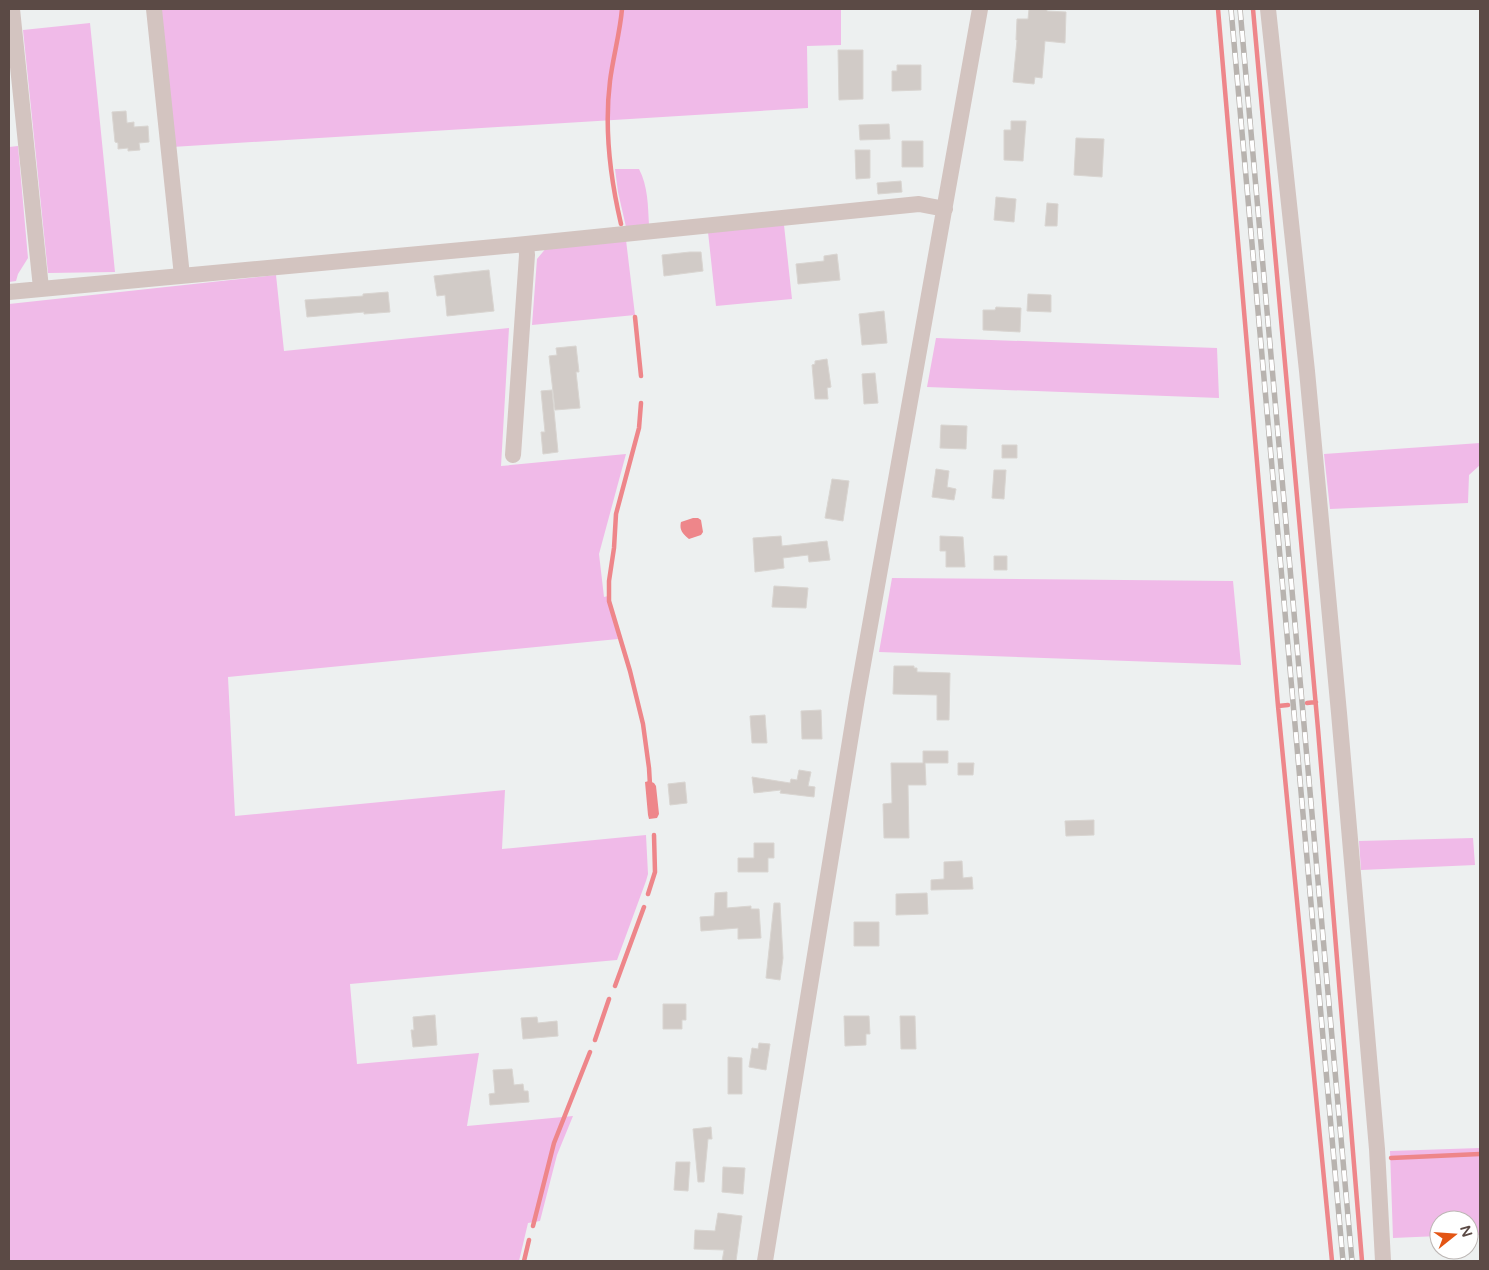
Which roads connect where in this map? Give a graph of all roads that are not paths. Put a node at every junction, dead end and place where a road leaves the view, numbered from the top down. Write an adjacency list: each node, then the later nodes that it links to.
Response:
1 (12, 9): 8 (street)
2 (154, 9): 7 (street)
3 (980, 9): 5 (street)
4 (1268, 9): 12 (street)
5 (945, 209): 6 (street); 11 (street)
6 (526, 244): 7 (street); 10 (street)
7 (182, 276): 8 (street)
8 (41, 288): 9 (street)
9 (9, 292)
10 (513, 455)
11 (765, 1261)
12 (1383, 1261)

